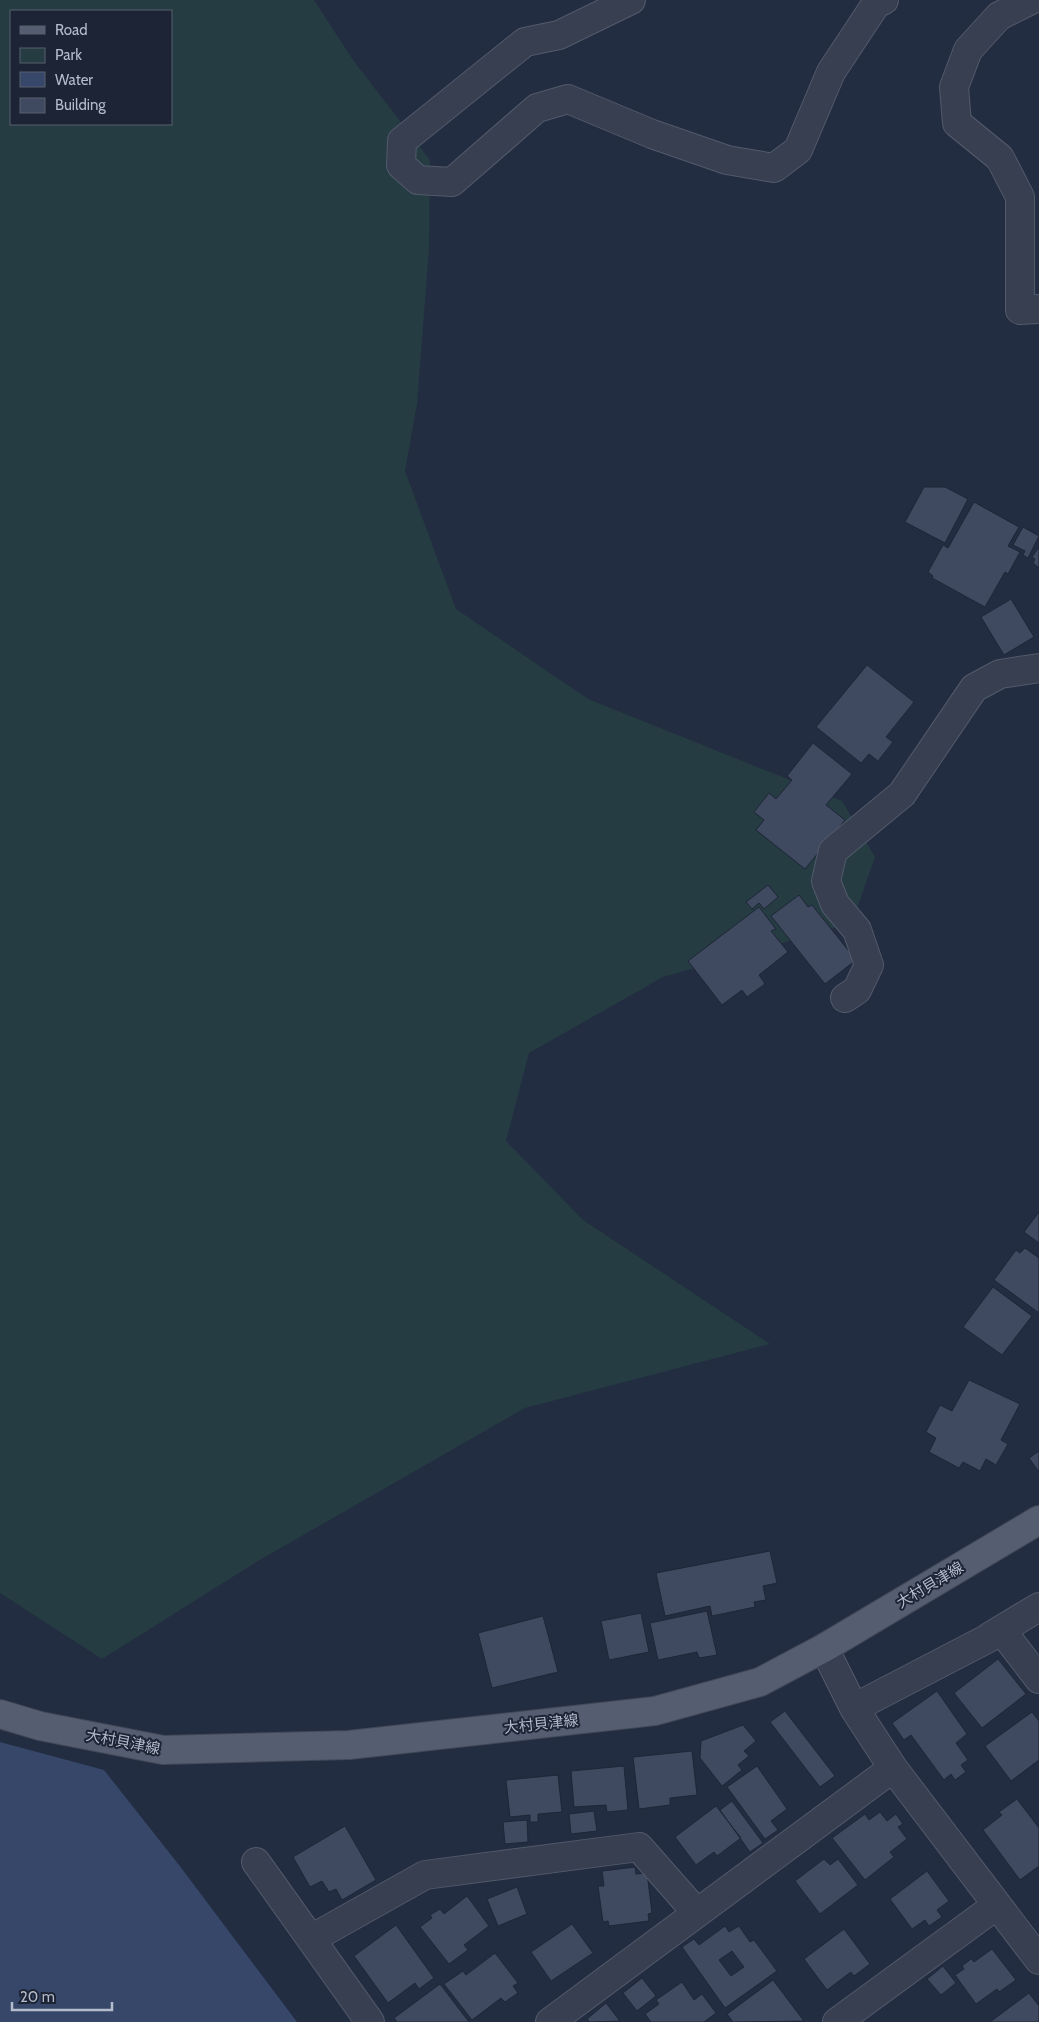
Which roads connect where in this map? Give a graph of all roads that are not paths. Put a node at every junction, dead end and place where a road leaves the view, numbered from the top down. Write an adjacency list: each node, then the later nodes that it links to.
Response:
1 (631, 0): 2 (street)
2 (884, 0)
3 (1031, 0): 4 (street)
4 (1039, 309)
5 (1039, 668): 6 (street)
6 (845, 998)
7 (1039, 1520): 10 (main road, 大村貝津線)
8 (1039, 1608): 9 (street)
9 (989, 1637): 11 (street); 12 (street)
10 (824, 1648): 12 (street); 13 (main road, 大村貝津線)
11 (1039, 1679)
12 (854, 1708): 14 (street)
13 (0, 1714)
14 (893, 1768): 16 (street); 17 (street)
15 (256, 1862): 18 (street)
16 (997, 1905): 19 (street); 22 (street)
17 (697, 1913): 18 (street); 21 (street)
18 (311, 1939): 20 (street)
19 (1039, 1960)
20 (370, 2022)
21 (550, 2022)
22 (837, 2022)

